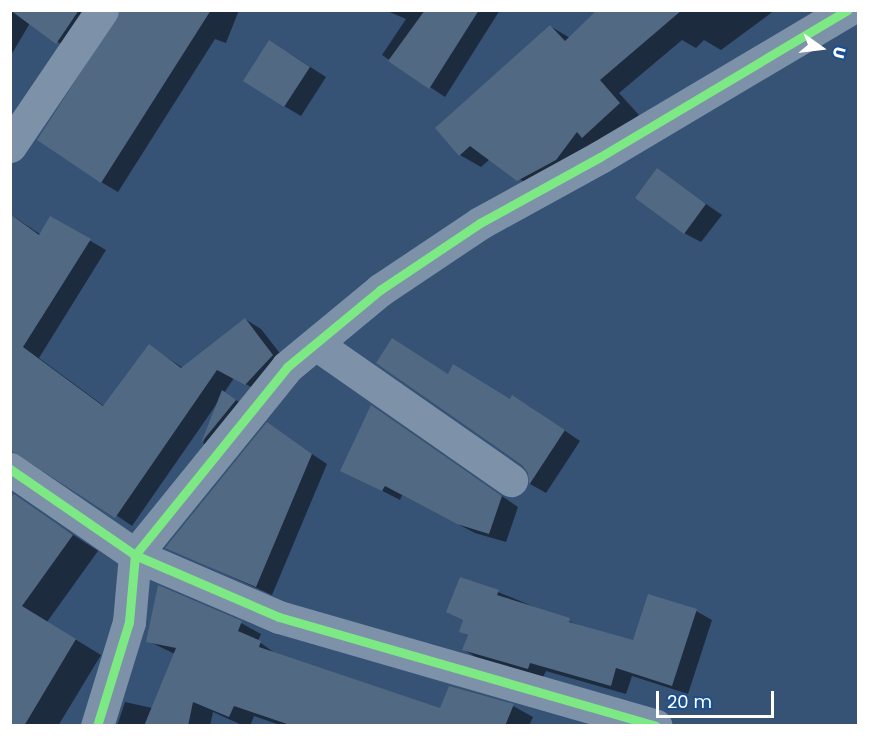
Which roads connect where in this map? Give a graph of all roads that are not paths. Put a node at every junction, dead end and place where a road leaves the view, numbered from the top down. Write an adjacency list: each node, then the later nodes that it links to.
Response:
1 (102, 10): 3 (street)
2 (848, 10): 4 (street)
3 (10, 146)
4 (316, 344): 6 (street); 7 (street)
5 (10, 469): 7 (street)
6 (511, 480)
7 (135, 555): 8 (street); 9 (street)
8 (97, 726)
9 (656, 726)

